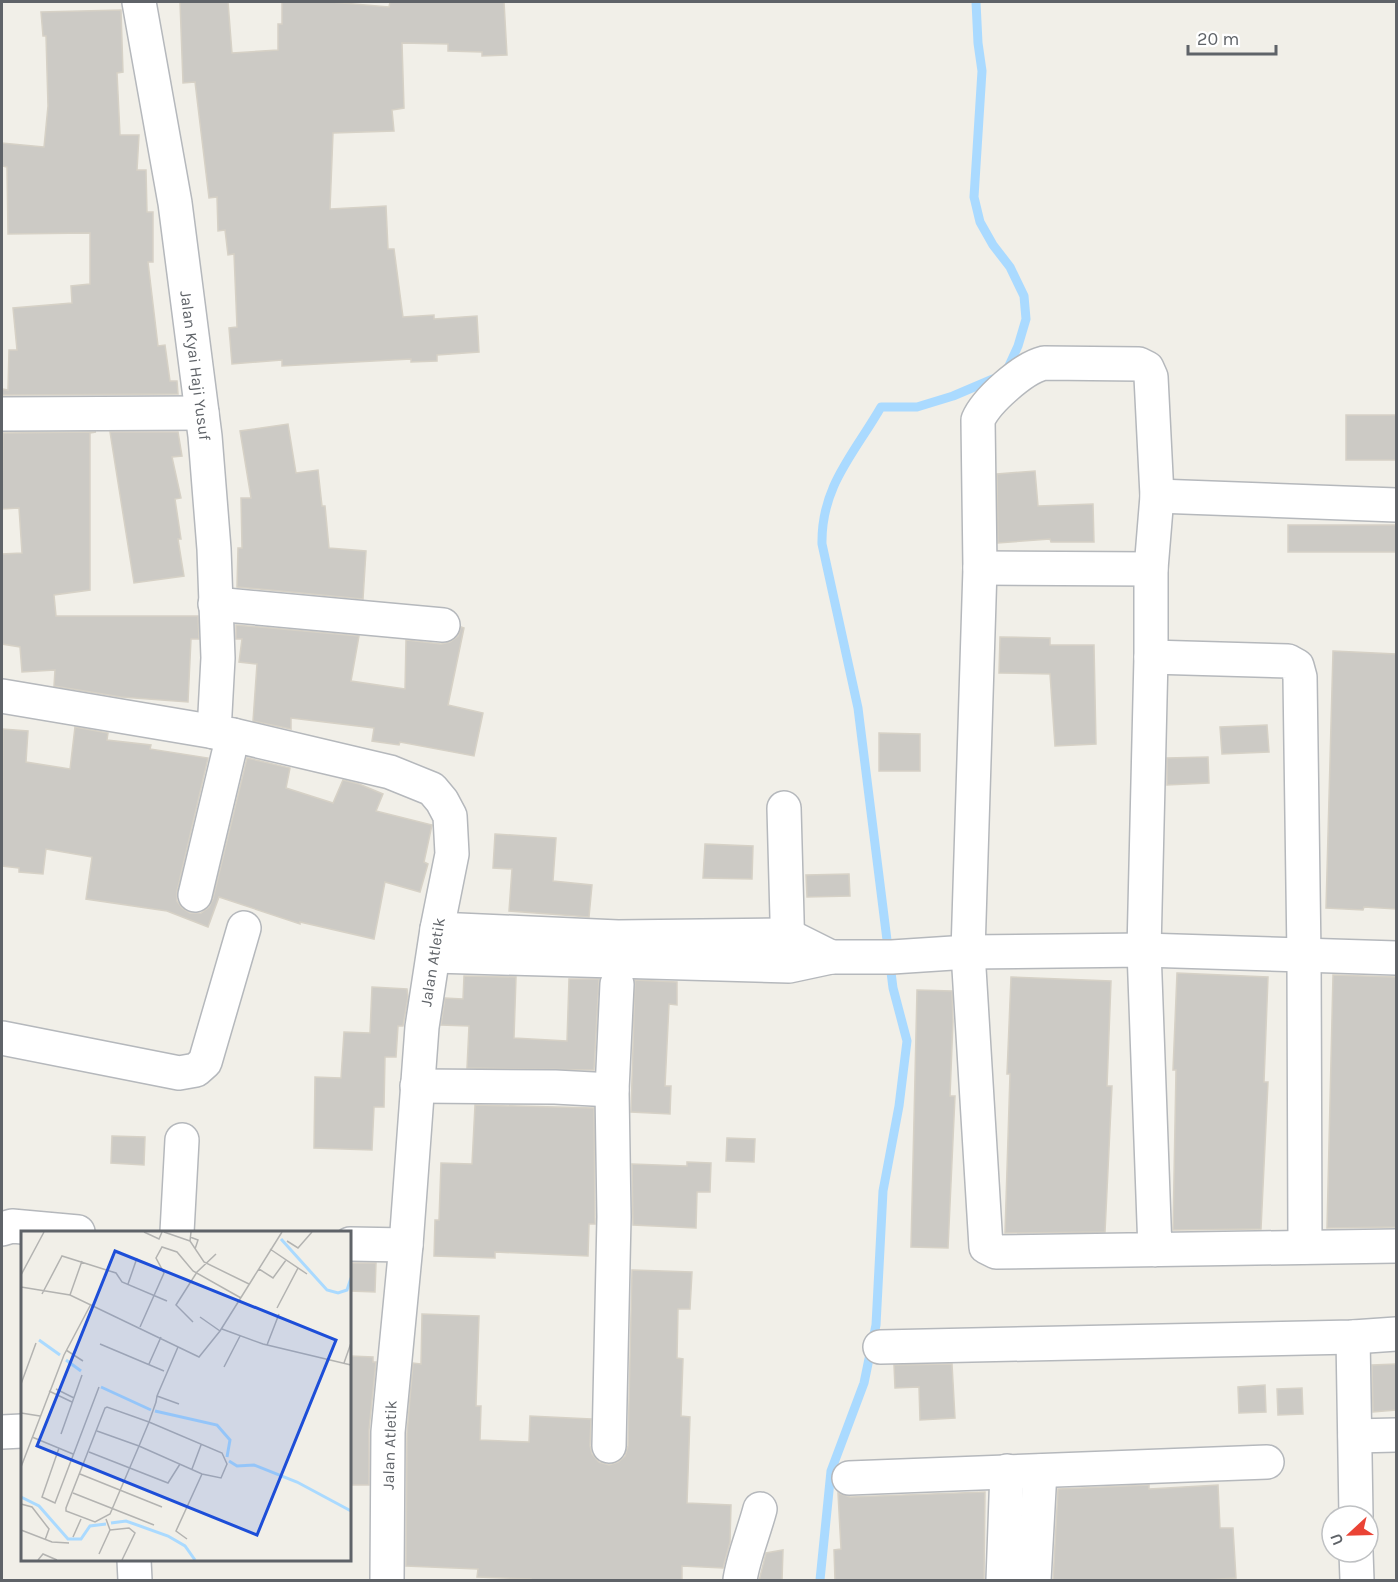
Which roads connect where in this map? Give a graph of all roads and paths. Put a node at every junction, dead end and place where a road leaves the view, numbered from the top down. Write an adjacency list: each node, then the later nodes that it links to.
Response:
1 (140, 2): 2 (street, Jalan Kyai Haji Yusuf)
2 (202, 413): 3 (street); 8 (street, Jalan Kyai Haji Yusuf)
3 (2, 414)
4 (1157, 496): 5 (street); 6 (street); 7 (street)
5 (1396, 505)
6 (980, 568): 7 (street); 19 (street)
7 (1151, 569): 10 (street)
8 (215, 604): 9 (street); 12 (street, Jalan Kyai Haji Yusuf)
9 (443, 625)
10 (1151, 657): 18 (street); 20 (street)
11 (2, 696): 12 (street, Jalan Atletik)
12 (223, 733): 14 (street, Jalan Kyai Haji Yusuf); 16 (street, Jalan Atletik)
13 (784, 808): 17 (street)
14 (195, 895)
15 (244, 928): 23 (street)
16 (435, 943): 17 (street); 24 (street, Jalan Atletik)
17 (788, 950): 19 (street)
18 (1144, 950): 19 (street); 20 (street); 34 (street)
19 (968, 952): 34 (street)
20 (1304, 956): 21 (street); 33 (street)
21 (1396, 958)
22 (617, 984): 25 (street)
23 (2, 1038)
24 (417, 1086): 25 (street); 31 (street, Jalan Atletik)
25 (612, 1090): 42 (street)
26 (182, 1140): 29 (street)
27 (2, 1229): 28 (street)
28 (59, 1231)
29 (177, 1231)
30 (351, 1244): 31 (street)
31 (406, 1245): 52 (street, Jalan Atletik)
32 (1396, 1246): 33 (street)
33 (1305, 1247): 34 (street)
34 (1155, 1250)
35 (1396, 1334): 36 (street)
36 (1353, 1337): 37 (street); 41 (street)
37 (880, 1347)
38 (21, 1431): 39 (street)
39 (2, 1432)
40 (1396, 1435): 41 (street)
41 (1355, 1436): 47 (street)
42 (609, 1446)
43 (1267, 1462): 45 (street)
44 (1007, 1471): 45 (street); 46 (street); 54 (street)
45 (1040, 1471): 55 (street)
46 (849, 1478)
47 (1356, 1504)
48 (760, 1509): 53 (street)
49 (134, 1561): 51 (street)
50 (1356, 1564): 56 (street)
51 (135, 1581)
52 (387, 1581)
53 (740, 1581)
54 (1003, 1581)
55 (1034, 1581)
56 (1357, 1581)

